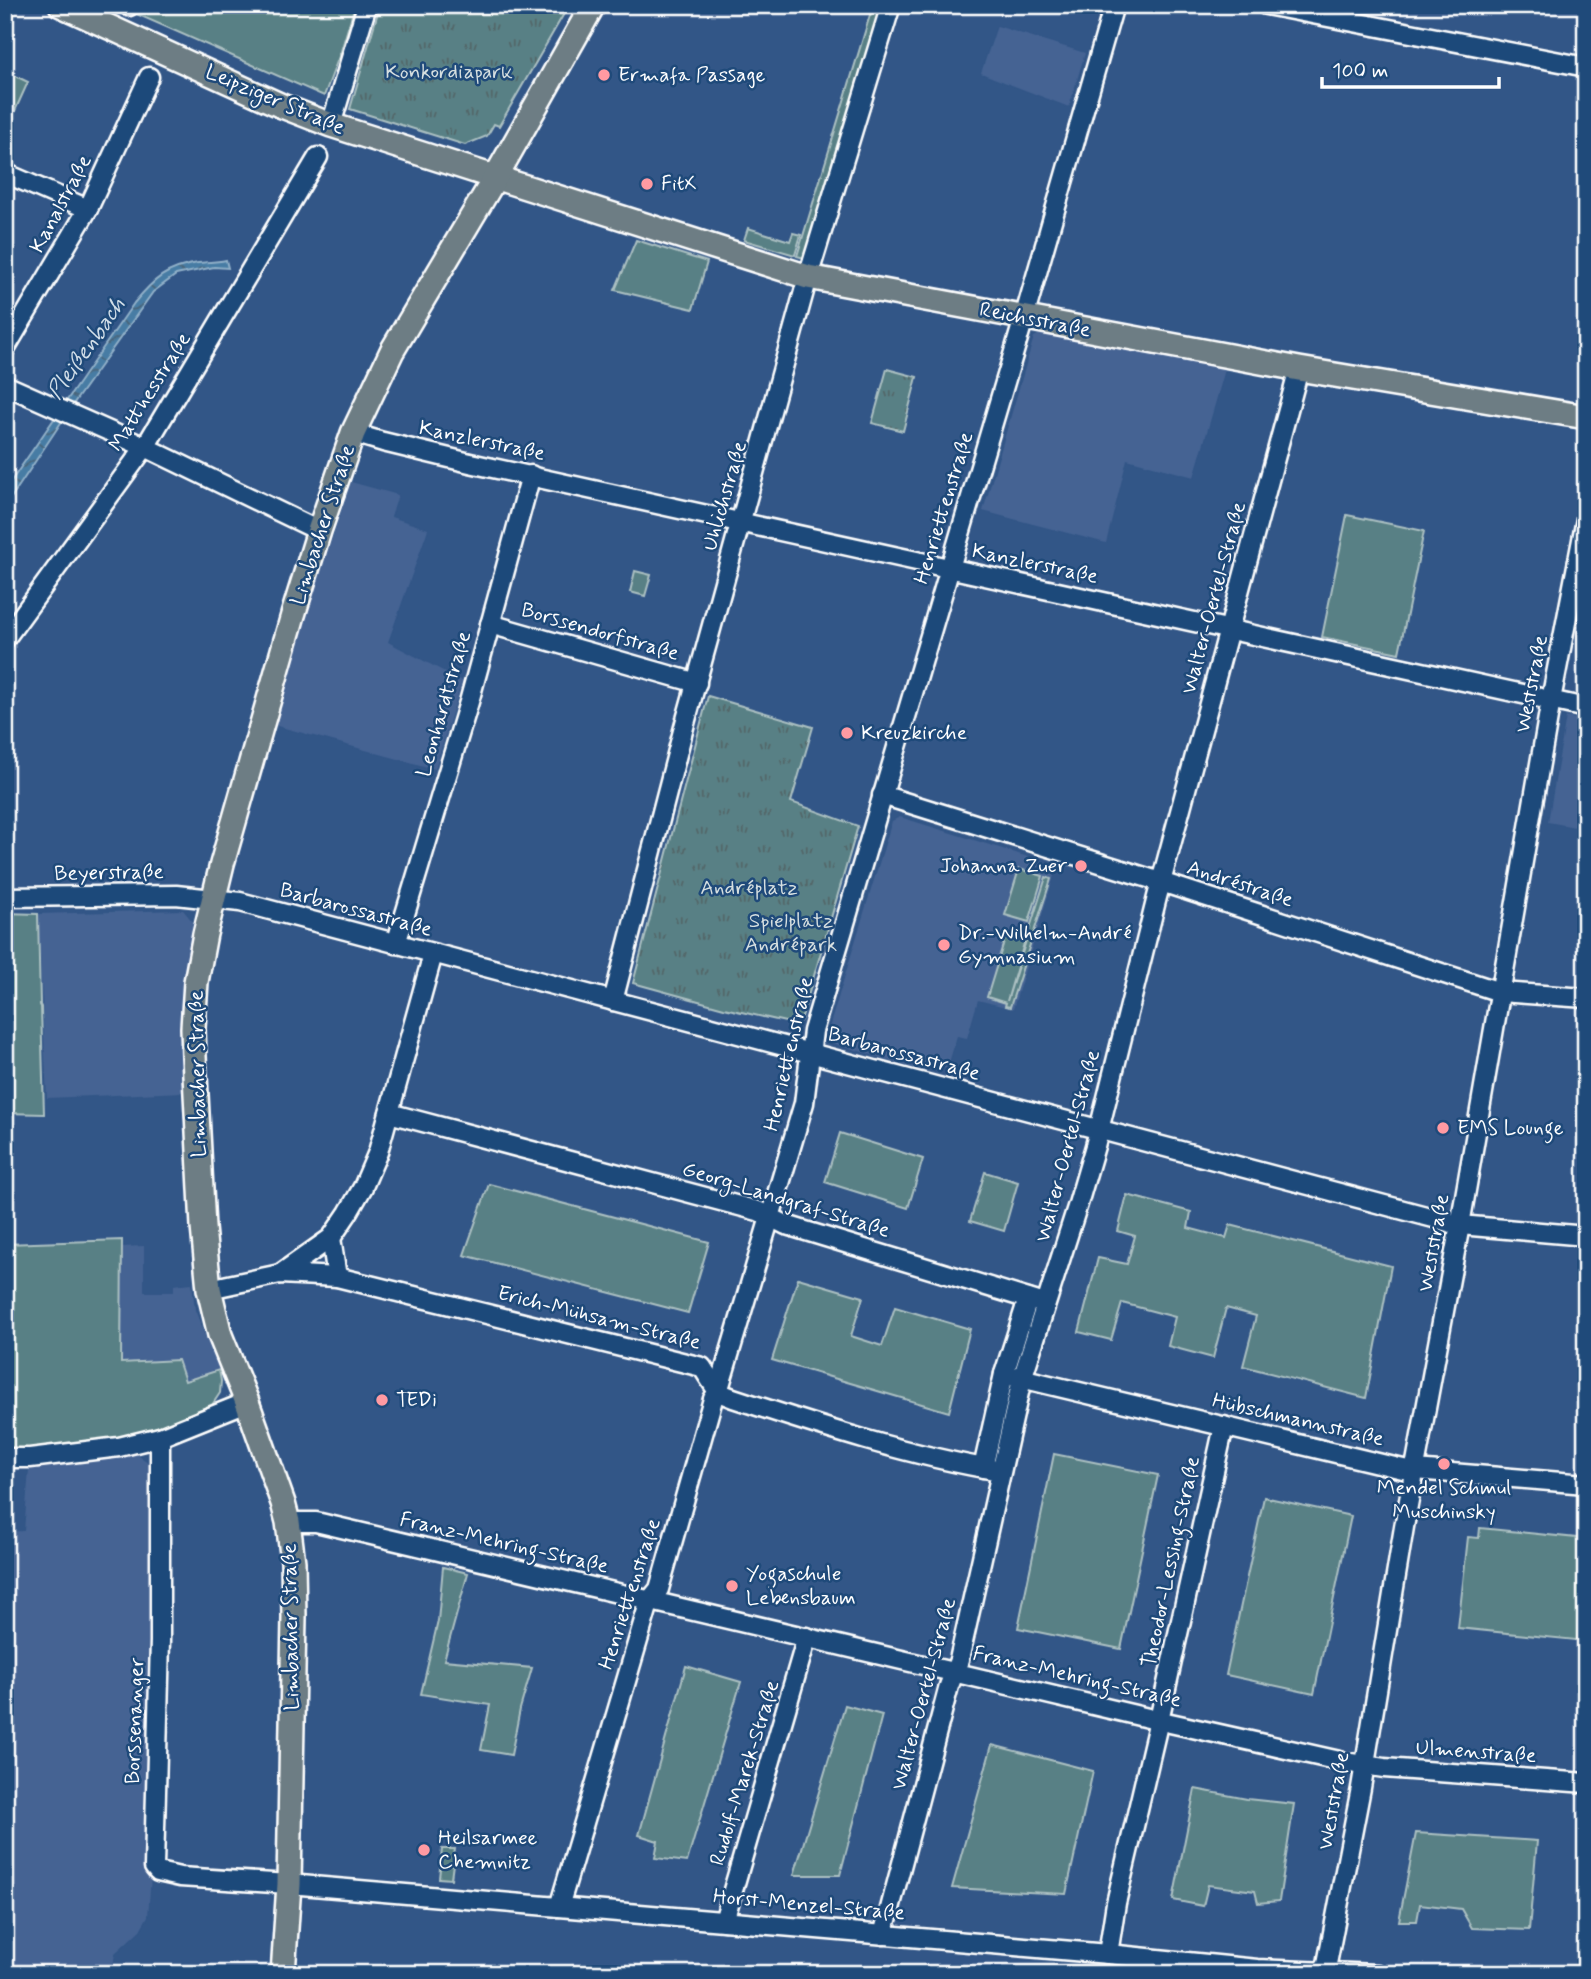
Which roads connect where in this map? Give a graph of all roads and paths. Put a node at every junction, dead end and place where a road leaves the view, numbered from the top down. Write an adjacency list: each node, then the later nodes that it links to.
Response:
1 (61, 5): 9 (main road, Leipziger Straße)
2 (368, 5): 9 (street)
3 (593, 5): 12 (main road, Limbacher Straße)
4 (891, 5): 14 (street, Uhlichstraße)
5 (1114, 5): 15 (street, Henriettenstraße)
6 (1266, 5): 7 (street)
7 (1586, 67)
8 (149, 77): 13 (street, Kanalstraße)
9 (331, 125): 12 (main road, Leipziger Straße)
10 (318, 157): 21 (street, Matthesstraße)
11 (5, 173): 13 (street)
12 (495, 178): 14 (main road, Reichsstraße); 20 (main road, Limbacher Straße)
13 (88, 209): 16 (street, Kanalstraße)
14 (808, 277): 15 (main road, Reichsstraße); 24 (street, Uhlichstraße)
15 (1024, 318): 17 (main road, Reichsstraße); 26 (street, Henriettenstraße)
16 (5, 349)
17 (1299, 369): 19 (main road, Reichsstraße); 28 (street, Walter-Oertel-Straße)
18 (5, 384): 21 (street)
19 (1586, 417)
20 (353, 433): 22 (street, Kanzlerstraße); 25 (main road, Limbacher Straße)
21 (145, 447): 25 (street); 29 (street, Matthesstraße)
22 (531, 475): 24 (street, Kanzlerstraße); 27 (street, Leonhardtstraße)
23 (1586, 519): 31 (street, Weststraße)
24 (741, 522): 26 (street, Kanzlerstraße); 30 (street, Uhlichstraße)
25 (319, 531): 36 (main road, Limbacher Straße)
26 (950, 569): 28 (street, Kanzlerstraße); 33 (street, Henriettenstraße)
27 (490, 624): 30 (street, Borssendorfstraße); 37 (street, Leonhardtstraße)
28 (1230, 630): 31 (street, Kanzlerstraße); 34 (street, Walter-Oertel-Straße)
29 (5, 639)
30 (697, 683): 41 (street, Uhlichstraße)
31 (1552, 700): 32 (street, Kanzlerstraße); 39 (street, Weststraße)
32 (1586, 708)
33 (883, 796): 34 (street, Andréstraße); 42 (street, Henriettenstraße)
34 (1161, 882): 39 (street, Andréstraße); 44 (street, Walter-Oertel-Straße)
35 (5, 897): 36 (street, Beyerstraße)
36 (214, 899): 37 (street, Barbarossastraße); 51 (main road, Limbacher Straße)
37 (396, 944): 38 (street, Barbarossastraße)
38 (433, 954): 41 (street, Barbarossastraße); 43 (street)
39 (1500, 992): 40 (street, Andréstraße); 46 (street, Weststraße)
40 (1586, 998)
41 (613, 1001): 42 (street, Barbarossastraße)
42 (811, 1053): 44 (street, Barbarossastraße); 45 (street, Henriettenstraße)
43 (389, 1114): 45 (street, Georg-Landgraf-Straße); 48 (street)
44 (1098, 1129): 46 (street, Barbarossastraße); 52 (street, Walter-Oertel-Straße)
45 (770, 1217): 52 (street, Georg-Landgraf-Straße); 55 (street, Henriettenstraße)
46 (1460, 1225): 47 (street, Barbarossastraße); 61 (street, Weststraße)
47 (1586, 1236)
48 (331, 1238): 49 (street); 50 (street)
49 (280, 1274): 50 (street, Erich-Mühsam-Straße); 51 (street, Erich-Mühsam-Straße)
50 (337, 1277): 55 (street, Erich-Mühsam-Straße)
51 (209, 1289): 56 (main road, Limbacher Straße)
52 (1036, 1301): 53 (street, Walter-Oertel-Straße); 54 (street, Walter-Oertel-Straße)
53 (1004, 1374): 54 (street, Hübschmannstraße); 60 (street, Walter-Oertel-Straße)
54 (1022, 1379): 57 (street, Hübschmannstraße); 60 (street, Walter-Oertel-Straße)
55 (718, 1392): 60 (street); 64 (street, Henriettenstraße)
56 (247, 1402): 58 (street); 63 (main road, Limbacher Straße)
57 (1224, 1426): 61 (street, Hübschmannstraße); 67 (street, Theodor-Lessing-Straße)
58 (160, 1437): 59 (street); 70 (street, Borssenanger)
59 (5, 1458)
60 (992, 1469): 66 (street, Walter-Oertel-Straße)
61 (1416, 1471): 62 (street, Hübschmannstraße); 68 (street, Weststraße)
62 (1586, 1484)
63 (288, 1522): 64 (street, Franz-Mehring-Straße); 70 (main road, Limbacher Straße)
64 (650, 1600): 65 (street, Franz-Mehring-Straße); 71 (street, Henriettenstraße)
65 (807, 1637): 66 (street, Franz-Mehring-Straße); 72 (street, Rudolf-Marek-Straße)
66 (955, 1672): 67 (street, Franz-Mehring-Straße); 73 (street, Walter-Oertel-Straße)
67 (1159, 1720): 68 (street, Franz-Mehring-Straße); 74 (street, Theodor-Lessing-Straße)
68 (1364, 1766): 69 (street, Ulmenstraße); 75 (street, Weststraße)
69 (1586, 1783)
70 (289, 1884): 71 (street, Horst-Menzel-Straße); 76 (main road, Limbacher Straße)
71 (559, 1907): 72 (street, Horst-Menzel-Straße)
72 (724, 1921): 73 (street, Horst-Menzel-Straße)
73 (883, 1935): 74 (street, Horst-Menzel-Straße)
74 (1108, 1954): 75 (street, Horst-Menzel-Straße)
75 (1325, 1973): 77 (street, Horst-Menzel-Straße)
76 (284, 1974)
77 (1377, 1974)

